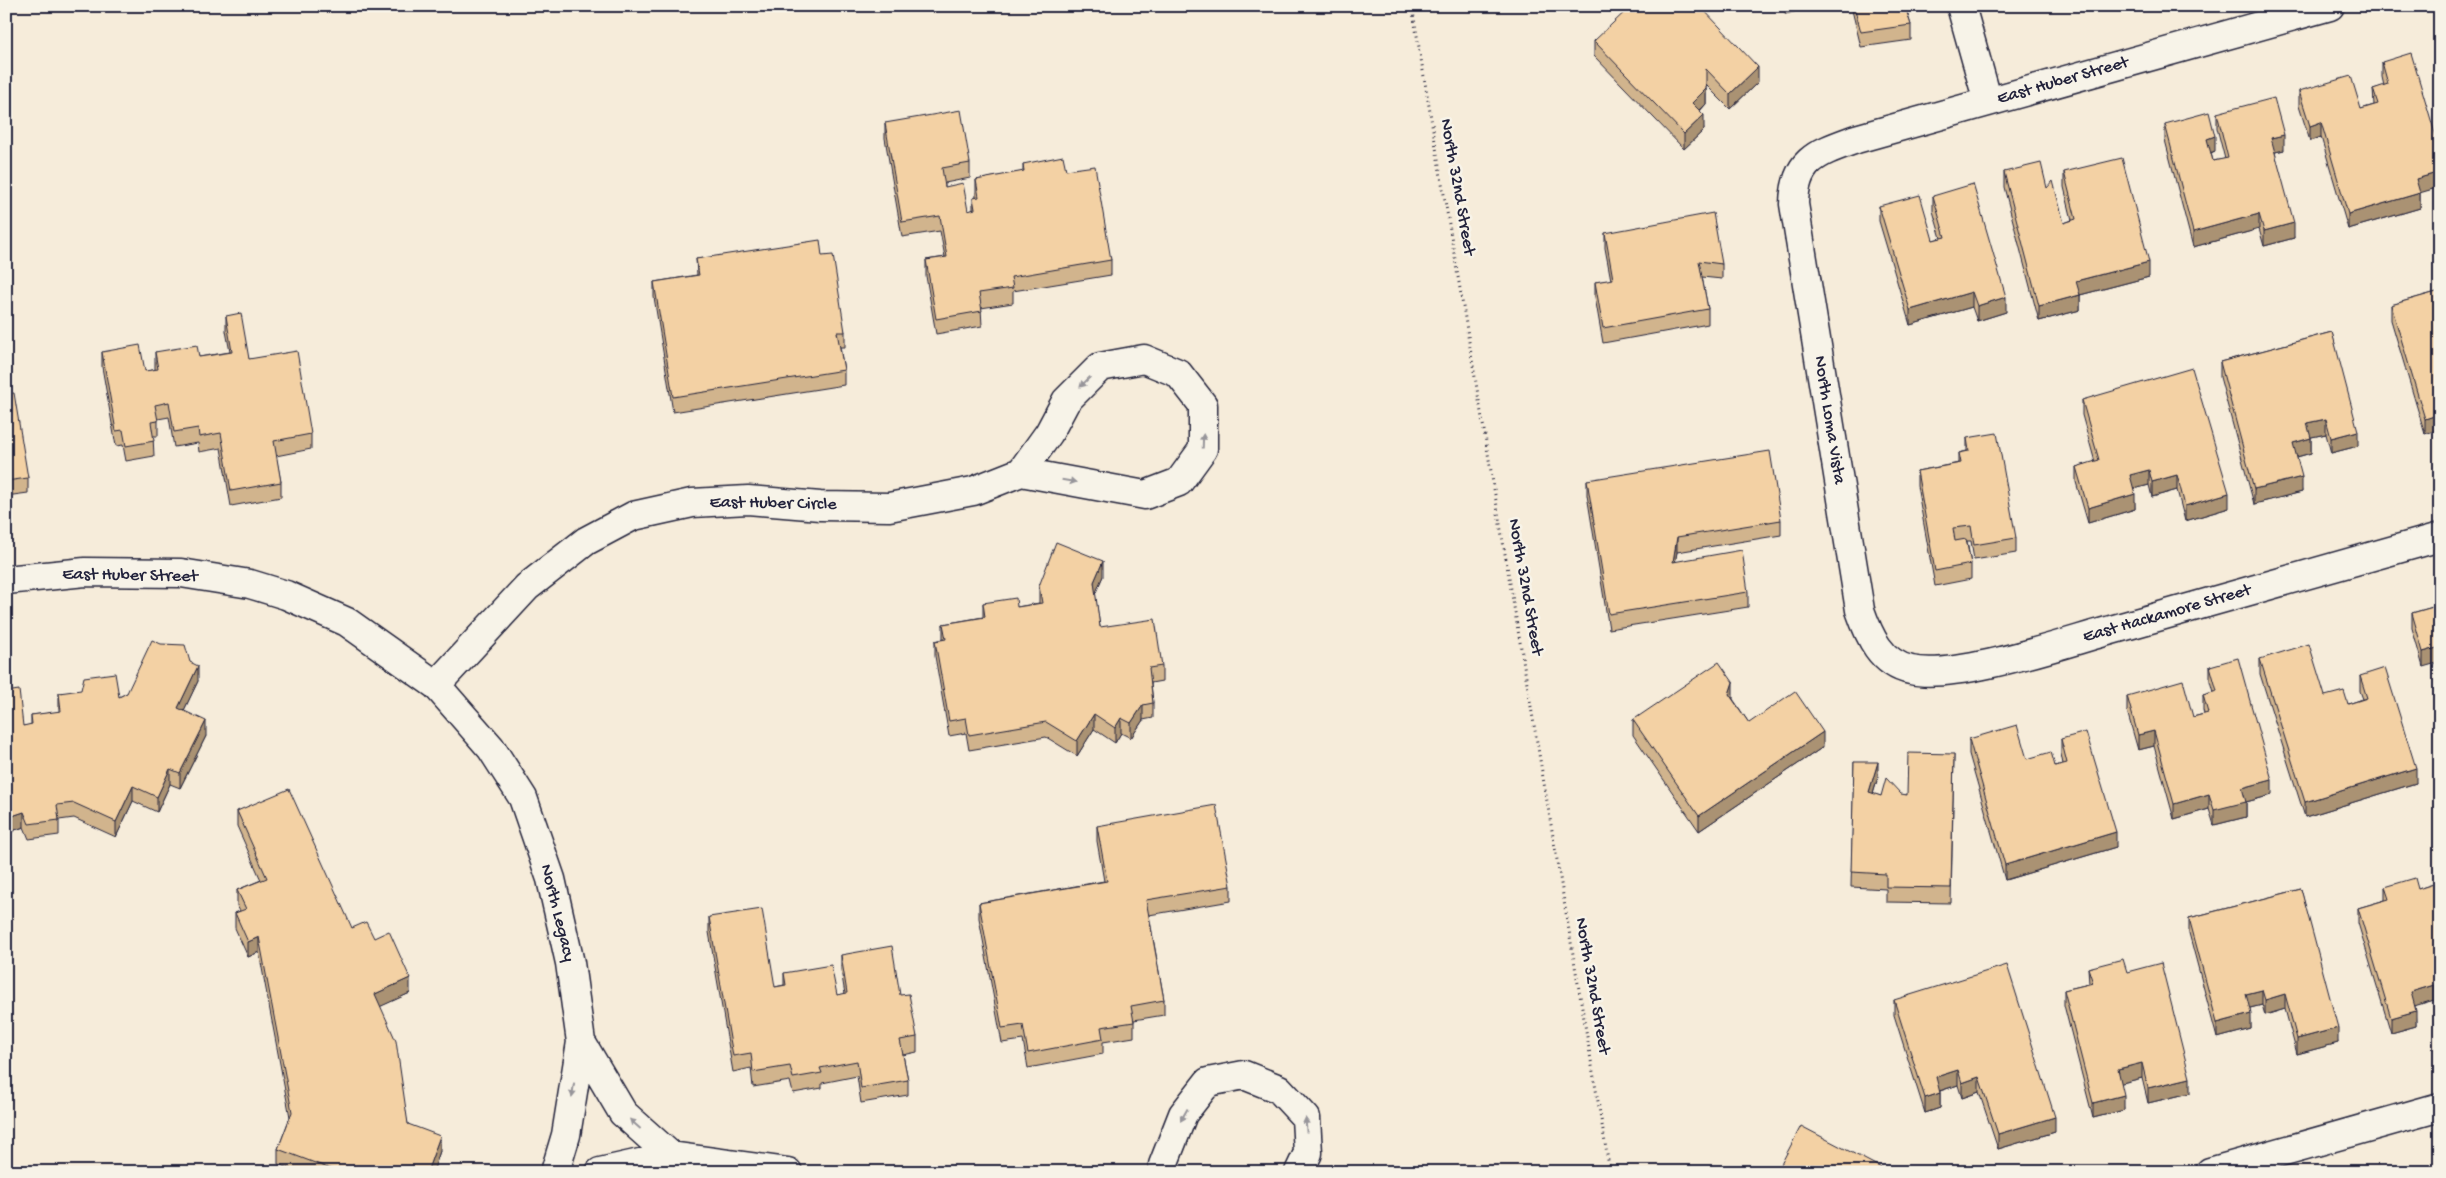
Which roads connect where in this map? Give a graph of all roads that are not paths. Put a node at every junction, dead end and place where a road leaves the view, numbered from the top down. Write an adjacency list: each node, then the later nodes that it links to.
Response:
1 (1961, 6): 3 (street)
2 (2330, 6): 3 (street, East Huber Street)
3 (1988, 102): 4 (street, East Huber Street)
4 (1802, 169): 8 (street, North Loma Vista)
5 (1021, 472): 5 (street, one-way to 5); 9 (street, East Huber Circle)
6 (2440, 537): 8 (street, East Hackamore Street)
7 (6, 580): 9 (street, East Huber Street)
8 (1892, 663)
9 (436, 685): 10 (street, North Legacy)
10 (581, 1042): 12 (street, one-way to 10); 14 (street, North Legacy, one-way to 14)
11 (2440, 1107): 18 (street)
12 (671, 1156): 15 (street); 16 (street)
13 (1161, 1170): 17 (street, one-way to 13)
14 (555, 1172)
15 (600, 1172)
16 (788, 1172)
17 (1299, 1172)
18 (2210, 1172)

